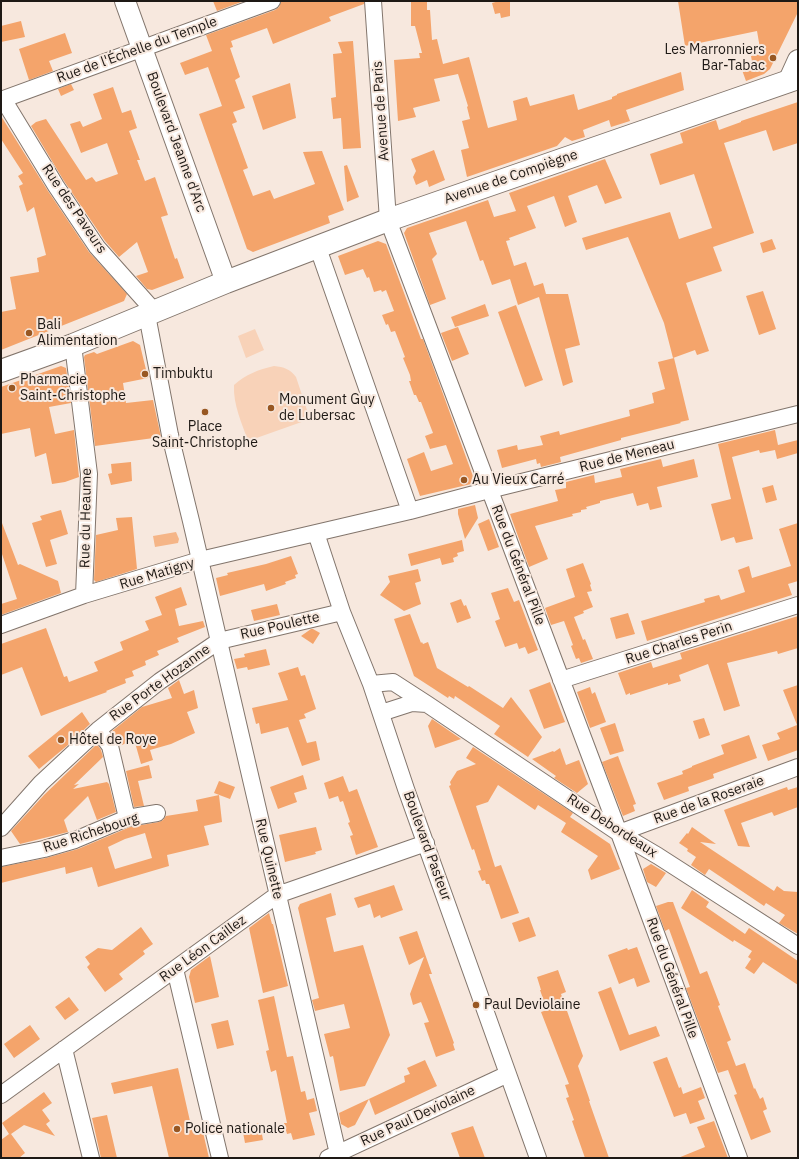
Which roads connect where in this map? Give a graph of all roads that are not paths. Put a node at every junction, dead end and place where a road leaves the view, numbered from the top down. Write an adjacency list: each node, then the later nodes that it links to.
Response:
1 (125, 1): 4 (street, Boulevard Jeanne d'Arc)
2 (272, 1): 4 (street, Rue de l'Échelle du Temple)
3 (373, 1): 8 (street, Avenue de Paris)
4 (142, 48): 7 (street, Rue de l'Échelle du Temple); 10 (street, Boulevard Jeanne d'Arc)
5 (798, 60): 6 (street)
6 (793, 80): 8 (main road, Avenue de Compiègne)
7 (2, 100): 11 (street, Rue des Paveurs)
8 (388, 220): 9 (main road, Avenue de Compiègne); 15 (street, Rue du Général Pille)
9 (318, 248): 10 (main road, Avenue de Compiègne); 16 (street)
10 (226, 282): 11 (main road, Avenue de Compiègne)
11 (151, 313): 12 (main road, Avenue de Compiègne); 18 (street)
12 (73, 345): 13 (main road, Avenue de Compiègne); 19 (street, Rue du Heaume)
13 (1, 371)
14 (798, 414): 15 (street, Rue de Meneau)
15 (489, 490): 16 (street, Rue de Meneau); 24 (street, Rue du Général Pille)
16 (410, 511): 17 (street, Rue de Meneau)
17 (316, 533): 18 (street, Rue Matigny); 21 (street, Boulevard Pasteur)
18 (200, 560): 19 (street, Rue Matigny); 23 (street, Rue Quinette)
19 (84, 595): 22 (street, Rue Matigny)
20 (798, 605): 24 (street, Rue Charles Perin)
21 (342, 612): 23 (street, Rue Poulette); 25 (street, Boulevard Pasteur)
22 (1, 625)
23 (219, 641): 28 (street, Rue Porte Hozanne); 38 (street, Rue Quinette)
24 (561, 680): 30 (street, Rue du Général Pille)
25 (370, 684): 26 (street, Rue Debordeaux); 27 (street, Boulevard Pasteur)
26 (428, 704): 27 (street); 32 (street, Rue Debordeaux)
27 (380, 713): 36 (street, Boulevard Pasteur)
28 (98, 730): 33 (street); 34 (street, Rue Porte Hozanne)
29 (798, 766): 35 (street, Rue de la Roseraie)
30 (605, 798): 32 (street); 35 (street, Rue du Général Pille)
31 (157, 813): 33 (street, Rue Richebourg)
32 (593, 815): 35 (street, Rue Debordeaux)
33 (127, 818): 37 (street, Rue Richebourg)
34 (1, 828)
35 (619, 833): 39 (street, Rue Debordeaux); 48 (street, Rue du Général Pille)
36 (426, 843): 38 (street, Rue Léon Caillez); 42 (street, Boulevard Pasteur)
37 (1, 858)
38 (277, 895): 40 (street, Rue Léon Caillez); 44 (street, Rue Quinette)
39 (798, 946)
40 (175, 969): 41 (street, Rue Léon Caillez); 46 (street)
41 (64, 1049): 43 (street, Rue Léon Caillez); 45 (street)
42 (508, 1074): 44 (street, Rue Paul Deviolaine); 47 (street, Boulevard Pasteur)
43 (1, 1095)
44 (335, 1156)
45 (91, 1158)
46 (220, 1158)
47 (538, 1158)
48 (739, 1158)

